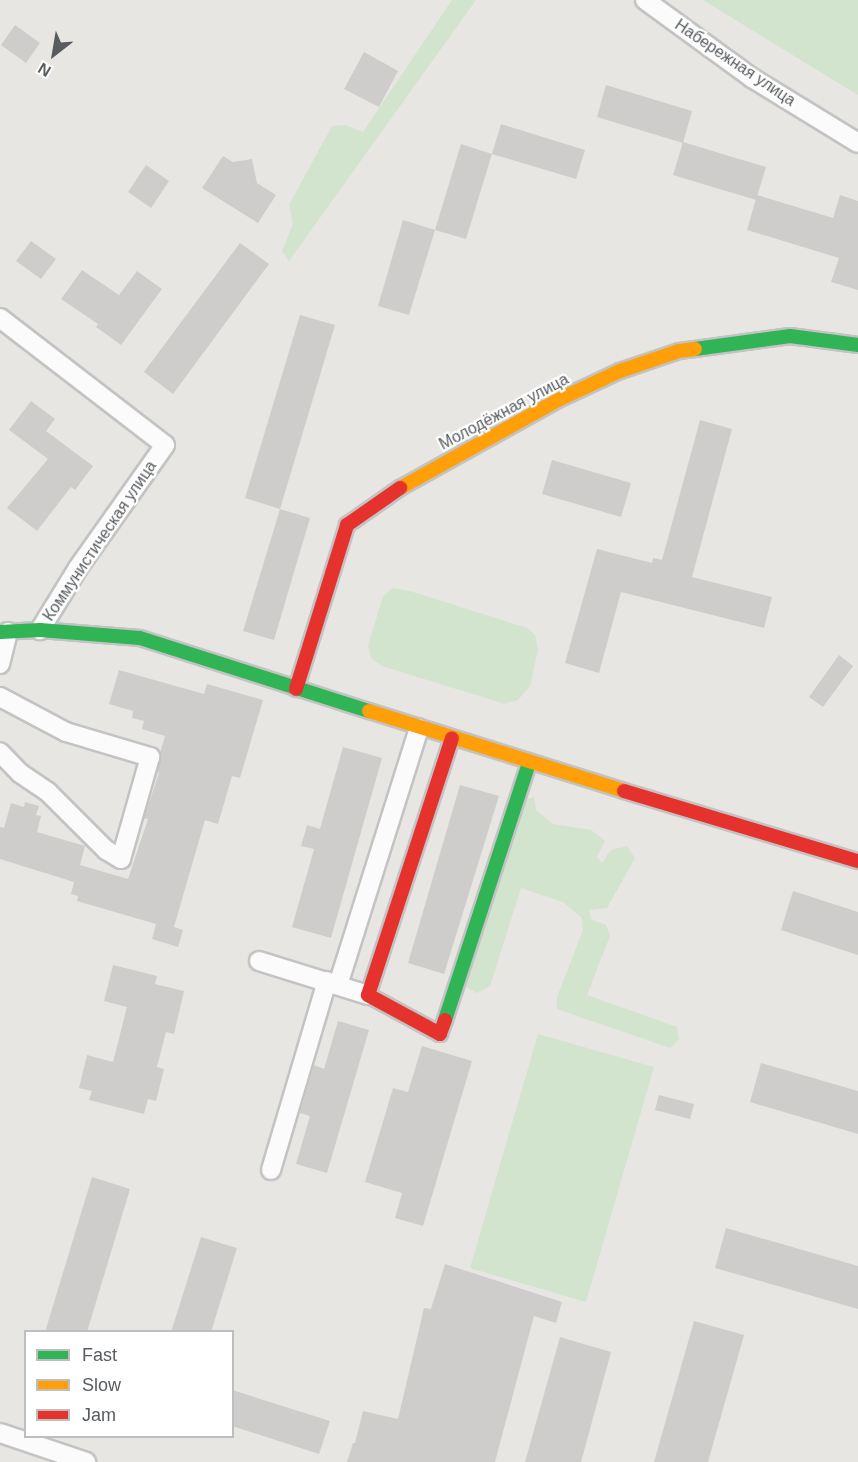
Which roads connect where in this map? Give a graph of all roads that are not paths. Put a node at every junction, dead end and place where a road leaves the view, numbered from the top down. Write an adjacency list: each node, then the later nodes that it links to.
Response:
1 (645, 0): 2 (street, Набережная улица)
2 (858, 143)
3 (0, 318): 5 (street, Коммунистическая улица)
4 (858, 345): 8 (street, Молодёжная улица)
5 (39, 630): 6 (street); 8 (street)
6 (4, 632): 7 (street)
7 (0, 664)
8 (296, 688): 10 (street)
9 (0, 697): 12 (street)
10 (419, 728): 11 (street); 16 (street)
11 (452, 738): 13 (street); 17 (street)
12 (0, 752)
13 (529, 763): 14 (street); 17 (street)
14 (858, 861)
15 (259, 961): 16 (street)
16 (332, 983): 17 (street); 18 (street)
17 (368, 995)
18 (271, 1170)
19 (0, 1433): 20 (street)
20 (86, 1462)

